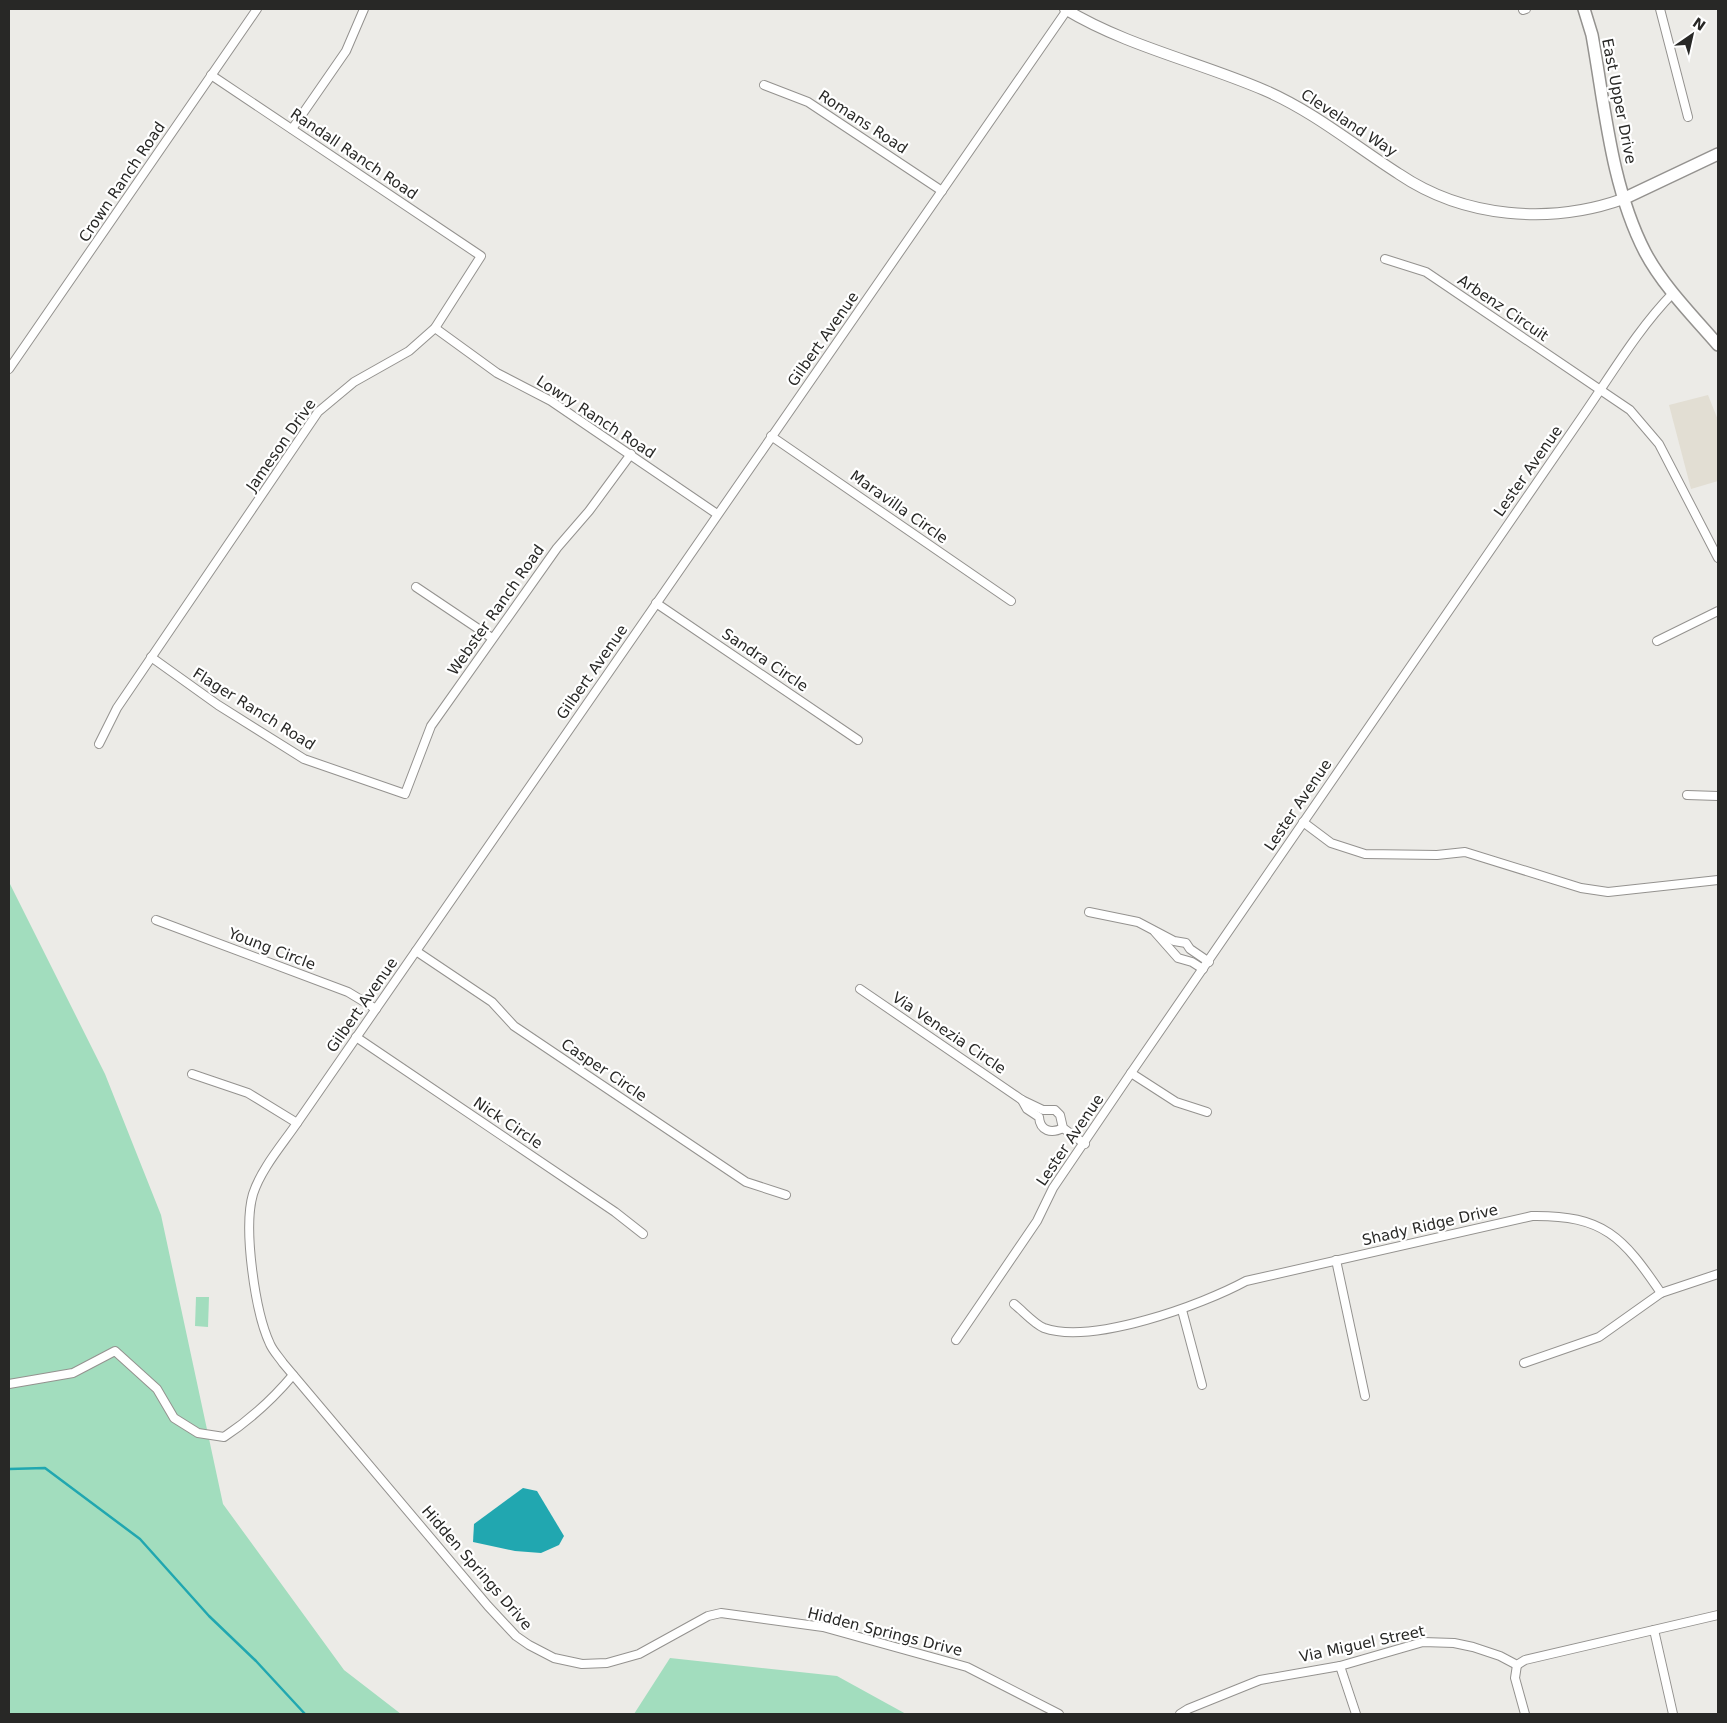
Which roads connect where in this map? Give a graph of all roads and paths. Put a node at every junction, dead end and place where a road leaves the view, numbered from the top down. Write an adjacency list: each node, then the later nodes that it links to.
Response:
1 (257, 9): 6 (street, Crown Ranch Road)
2 (364, 9): 9 (street)
3 (1066, 9): 11 (street, Gilbert Avenue); 12 (street, Cleveland Way)
4 (1584, 9): 12 (main road, East Upper Drive)
5 (1660, 9): 8 (street)
6 (211, 75): 9 (street, Randall Ranch Road); 18 (street, Crown Ranch Road)
7 (764, 85): 11 (street, Romans Road)
8 (1688, 117)
9 (292, 129): 13 (street, Randall Ranch Road)
10 (1718, 154): 12 (main road)
11 (942, 191): 20 (street, Gilbert Avenue)
12 (1623, 199): 15 (main road, East Upper Drive)
13 (481, 256): 16 (street, Jameson Drive)
14 (1385, 259): 19 (street, Arbenz Circuit)
15 (1674, 293): 17 (main road, East Upper Drive); 19 (street, Lester Avenue)
16 (435, 328): 21 (street, Lowry Ranch Road); 30 (street, Jameson Drive)
17 (1718, 345)
18 (9, 369)
19 (1600, 390): 23 (street, Arbenz Circuit); 36 (street, Lester Avenue)
20 (771, 436): 22 (street, Gilbert Avenue); 25 (street, Maravilla Circle)
21 (631, 454): 22 (street, Lowry Ranch Road); 28 (street, Webster Ranch Road)
22 (717, 514): 26 (street, Gilbert Avenue)
23 (1718, 558)
24 (416, 587): 28 (street)
25 (1011, 601)
26 (656, 603): 31 (street, Sandra Circle); 41 (street, Gilbert Avenue)
27 (1718, 612): 29 (street)
28 (492, 638): 33 (street, Webster Ranch Road)
29 (1657, 640)
30 (151, 657): 32 (street, Jameson Drive); 33 (street, Flager Ranch Road)
31 (858, 740)
32 (99, 744)
33 (405, 794)
34 (1687, 795): 35 (street)
35 (1718, 796)
36 (1302, 822): 37 (street); 42 (street, Lester Avenue)
37 (1718, 880)
38 (1089, 912): 40 (street)
39 (156, 920): 45 (street, Young Circle)
40 (1155, 932): 42 (street); 43 (street)
41 (416, 951): 45 (street, Gilbert Avenue); 54 (street, Casper Circle)
42 (1209, 962): 43 (street, Lester Avenue)
43 (1203, 969): 47 (street, Lester Avenue)
44 (860, 989): 49 (street, Via Venezia Circle)
45 (376, 1009): 46 (street, Gilbert Avenue)
46 (356, 1037): 51 (street, Gilbert Avenue); 55 (street, Nick Circle)
47 (1131, 1073): 50 (street); 53 (street, Lester Avenue)
48 (192, 1074): 51 (street)
49 (1022, 1100): 52 (street, Via Venezia Circle); 52 (street, Via Venezia Circle)
50 (1207, 1112)
51 (297, 1123): 63 (street, Gilbert Avenue)
52 (1063, 1128): 53 (street, Via Venezia Circle)
53 (1084, 1144): 61 (street, Lester Avenue)
54 (786, 1195)
55 (643, 1234)
56 (1336, 1260): 58 (street, Shady Ridge Drive); 60 (street, Shady Ridge Drive); 66 (street)
57 (1718, 1274): 58 (street)
58 (1661, 1293): 62 (street)
59 (1014, 1304): 60 (street, Shady Ridge Drive)
60 (1182, 1310): 65 (street)
61 (956, 1340)
62 (1524, 1363)
63 (293, 1375): 64 (street); 72 (street, Hidden Springs Drive)
64 (9, 1384)
65 (1202, 1385)
66 (1365, 1396)
67 (1718, 1615): 68 (street)
68 (1654, 1630): 69 (street); 76 (street)
69 (1517, 1664): 70 (street, Via Miguel Street); 75 (street)
70 (1340, 1666): 71 (street, Via Miguel Street); 74 (street)
71 (1190, 1711): 73 (street, Via Miguel Street)
72 (1059, 1714)
73 (1180, 1714)
74 (1356, 1714)
75 (1525, 1714)
76 (1673, 1714)

